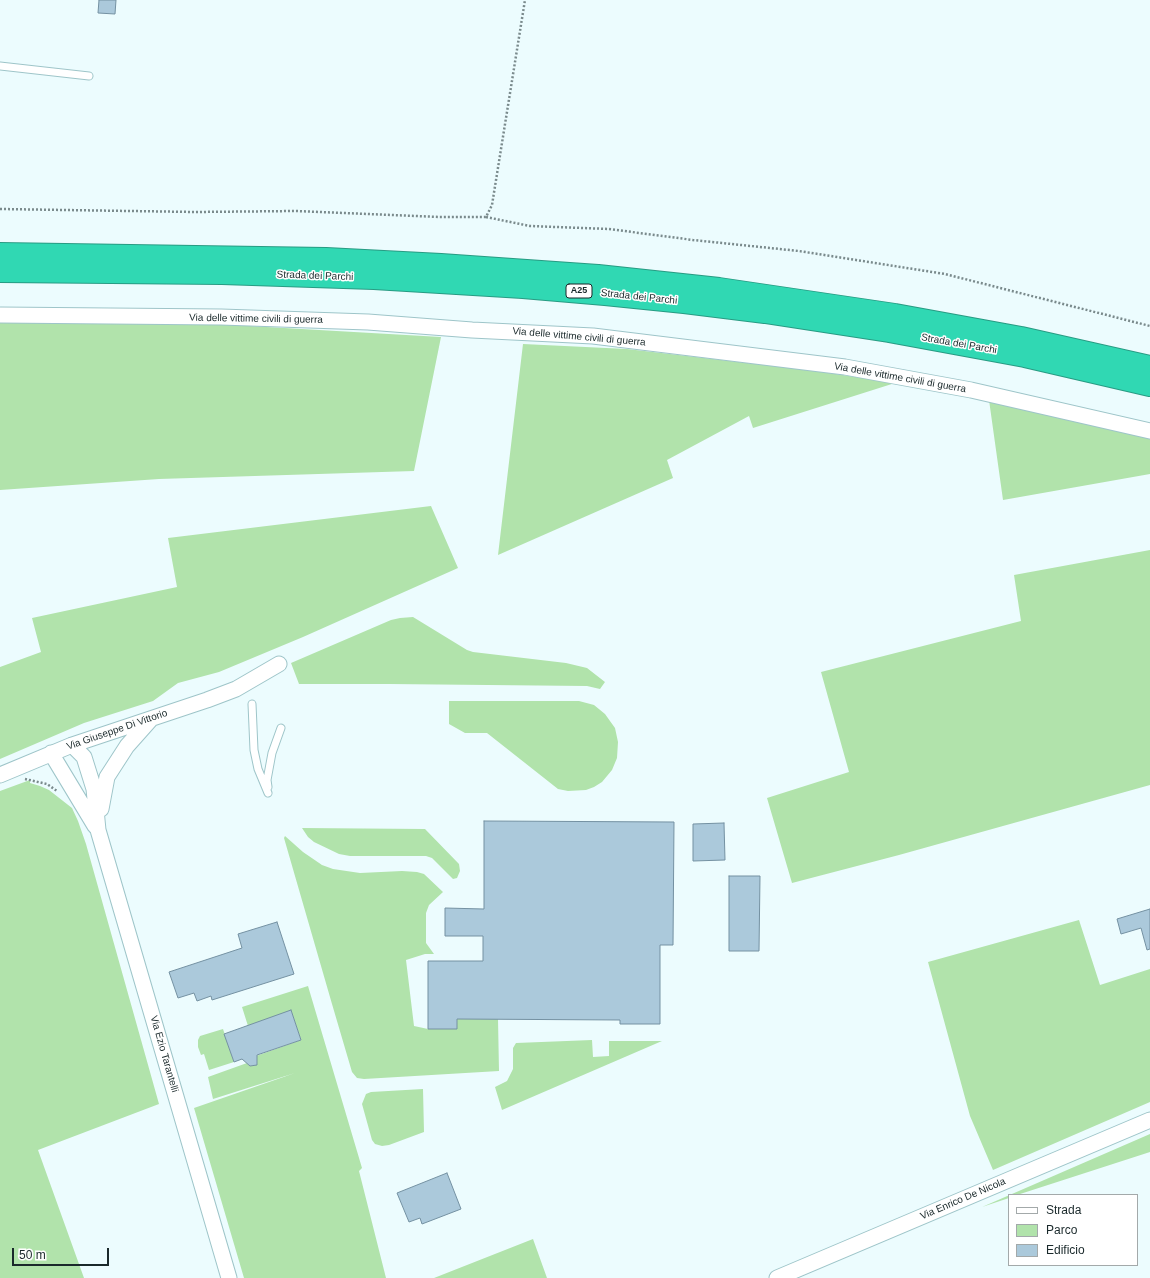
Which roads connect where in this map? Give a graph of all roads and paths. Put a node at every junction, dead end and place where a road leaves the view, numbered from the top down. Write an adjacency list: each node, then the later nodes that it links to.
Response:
1 (525, 0): 5 (path)
2 (0, 66): 3 (lane)
3 (89, 76)
4 (0, 209): 5 (path)
5 (486, 217): 9 (path)
6 (0, 254): 10 (highway, Strada dei Parchi / A25)
7 (0, 271): 11 (highway, Strada dei Parchi / A25)
8 (0, 315): 12 (street, Via delle vittime civili di guerra)
9 (1150, 326)
10 (1150, 367)
11 (1150, 385)
12 (1150, 431)
13 (279, 664): 15 (street, Via Giuseppe Di Vittorio)
14 (252, 704): 16 (lane)
15 (151, 719): 17 (street, Via Giuseppe Di Vittorio); 22 (street)
16 (281, 728)
17 (72, 745): 18 (street, Via Giuseppe Di Vittorio); 22 (street)
18 (51, 753): 19 (street, Via Giuseppe Di Vittorio); 22 (street)
19 (0, 775)
20 (19, 782): 21 (path)
21 (58, 792)
22 (98, 830): 24 (street, Via Ezio Tarantelli)
23 (1150, 1120): 25 (street, Via Enrico De Nicola)
24 (229, 1278)
25 (777, 1278)

